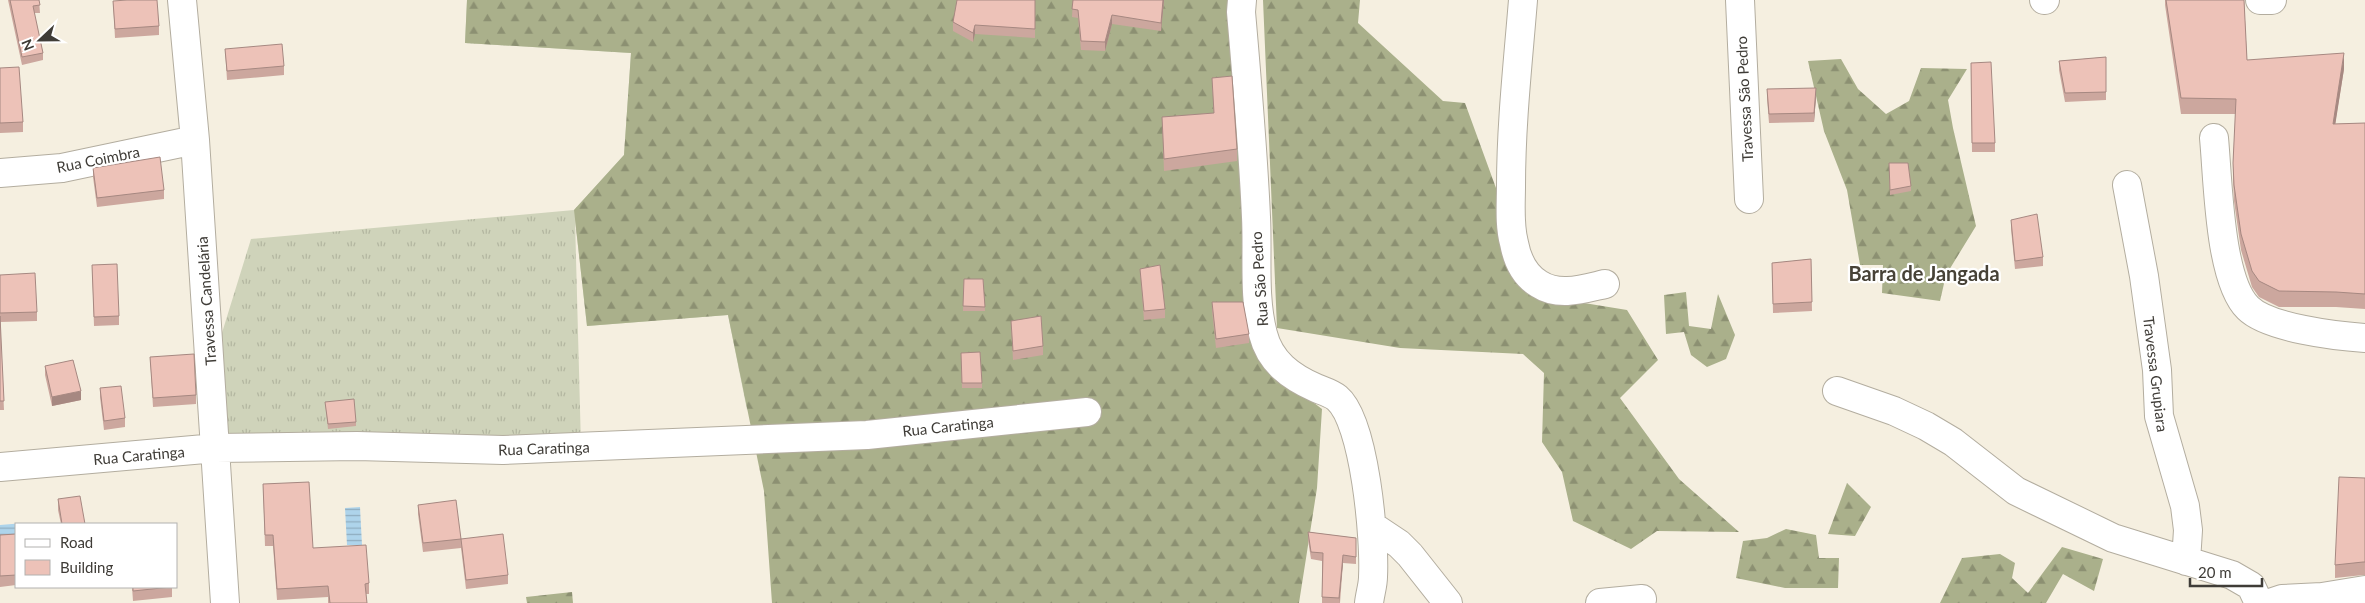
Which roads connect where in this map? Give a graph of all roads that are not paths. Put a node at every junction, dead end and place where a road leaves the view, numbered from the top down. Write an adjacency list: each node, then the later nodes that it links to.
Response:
1 (182, 0): 8 (street, Travessa Candelária)
2 (1242, 0): 18 (street, Rua São Pedro)
3 (1523, 0): 12 (street)
4 (1740, 0): 11 (street, Travessa São Pedro)
5 (2260, 0): 6 (street)
6 (2272, 0)
7 (2214, 138): 13 (street)
8 (195, 140): 9 (street, Rua Coimbra); 16 (street, Travessa Candelária)
9 (0, 173)
10 (2127, 185): 19 (street, Travessa Grupiara)
11 (1749, 199)
12 (1605, 284)
13 (2365, 338)
14 (1837, 391): 19 (street)
15 (1087, 412): 16 (street, Rua Caratinga)
16 (216, 448): 17 (street, Rua Caratinga); 22 (street, Travessa Candelária)
17 (0, 467)
18 (1372, 526): 23 (street, Rua São Pedro); 24 (street)
19 (2186, 561): 26 (street)
20 (2365, 590): 27 (street)
21 (1642, 599): 25 (street)
22 (226, 603)
23 (1369, 603)
24 (1448, 603)
25 (1600, 603)
26 (2259, 603)
27 (2270, 603)

